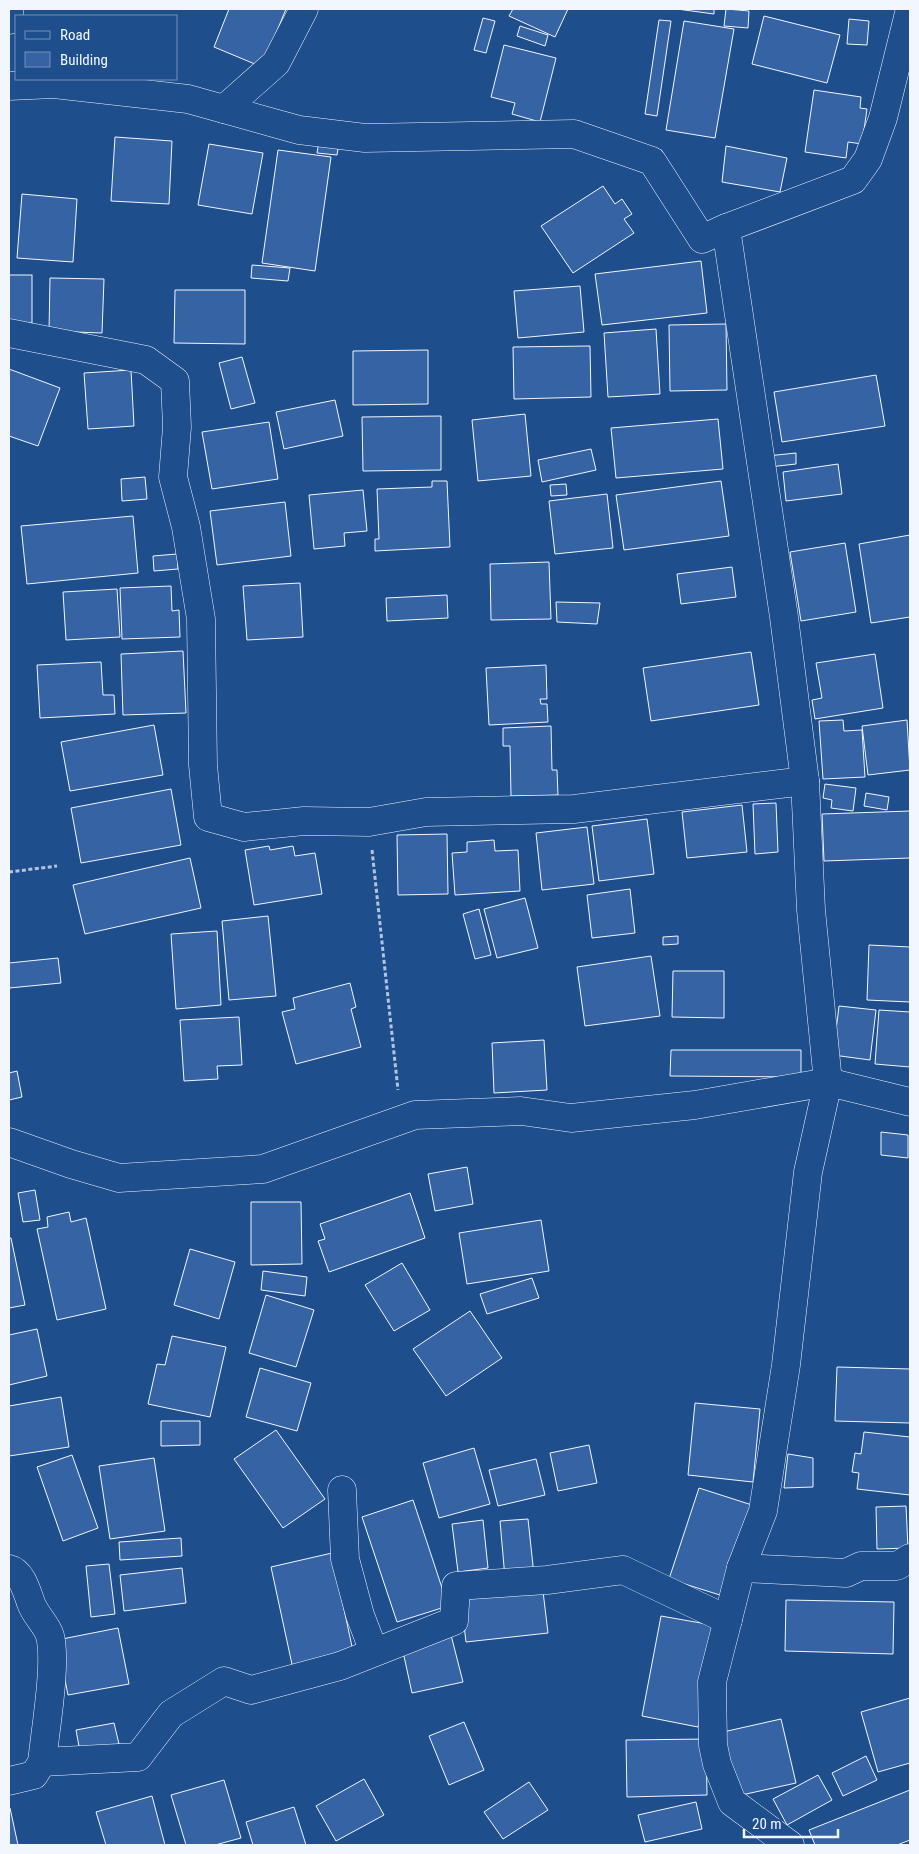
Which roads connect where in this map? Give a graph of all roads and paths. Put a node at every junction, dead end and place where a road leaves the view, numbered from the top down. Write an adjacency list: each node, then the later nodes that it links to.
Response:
1 (9, 9): 4 (street)
2 (304, 9): 6 (street)
3 (910, 9): 7 (street)
4 (9, 20)
5 (9, 86): 6 (street)
6 (224, 109): 7 (street)
7 (726, 228): 9 (street)
8 (9, 333): 10 (street)
9 (805, 782): 10 (street); 13 (street)
10 (369, 822): 14 (path)
11 (57, 866): 12 (path)
12 (9, 872)
13 (828, 1082): 15 (street); 16 (street); 19 (street)
14 (398, 1096)
15 (910, 1102)
16 (9, 1142)
17 (342, 1490): 22 (street)
18 (910, 1558): 19 (street)
19 (741, 1568): 21 (street)
20 (9, 1569): 23 (street)
21 (728, 1620): 22 (street); 25 (street)
22 (374, 1652): 23 (street)
23 (42, 1762): 24 (street)
24 (9, 1781)
25 (790, 1845)

